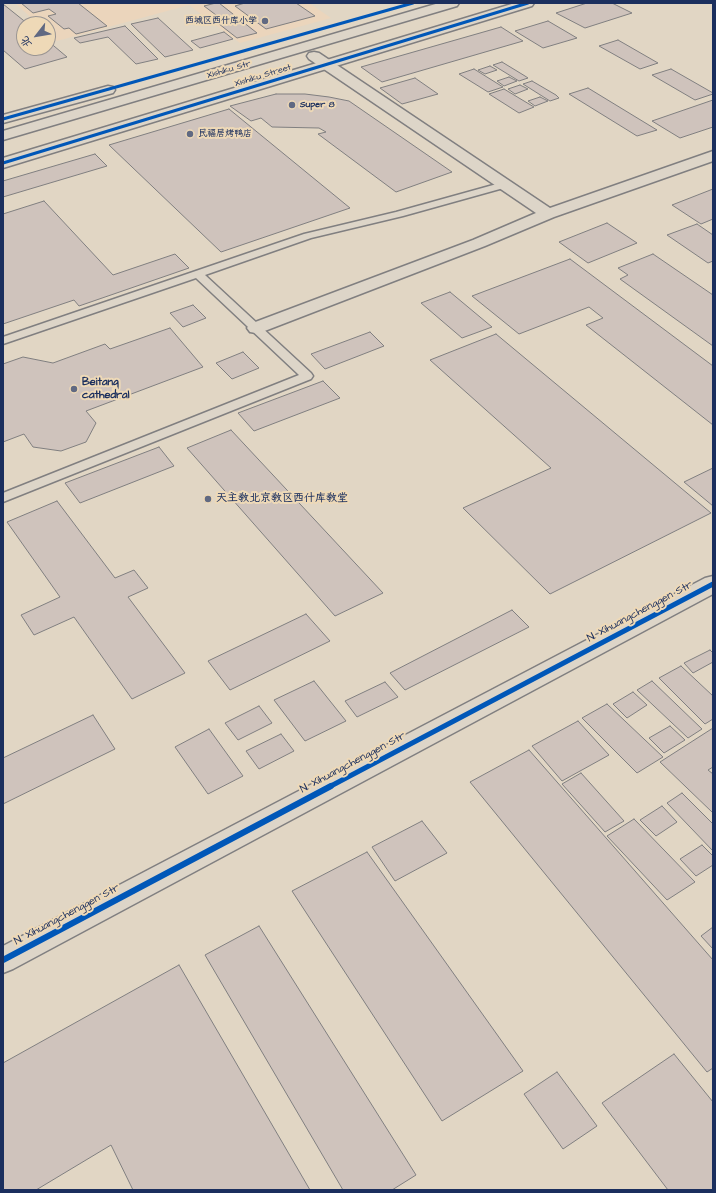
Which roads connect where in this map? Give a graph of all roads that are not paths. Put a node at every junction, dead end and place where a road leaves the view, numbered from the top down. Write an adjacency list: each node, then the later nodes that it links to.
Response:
1 (413, 3): 7 (street)
2 (453, 3): 8 (street, Xishiku Str)
3 (492, 3): 5 (street, Xishiku Street)
4 (528, 3): 6 (street, Xishiku Street)
5 (314, 56): 6 (street); 9 (street, Xishiku Street)
6 (328, 65): 11 (street, Xishiku Street); 12 (street)
7 (3, 119)
8 (3, 136)
9 (3, 148)
10 (713, 156): 13 (street)
11 (3, 163)
12 (504, 185): 13 (street); 14 (lane)
13 (548, 214): 15 (street)
14 (197, 273): 15 (lane); 16 (lane)
15 (256, 328): 17 (lane)
16 (3, 341)
17 (3, 498)
18 (713, 584): 19 (street, N. Xihuangchenggen Str)
19 (3, 960)

